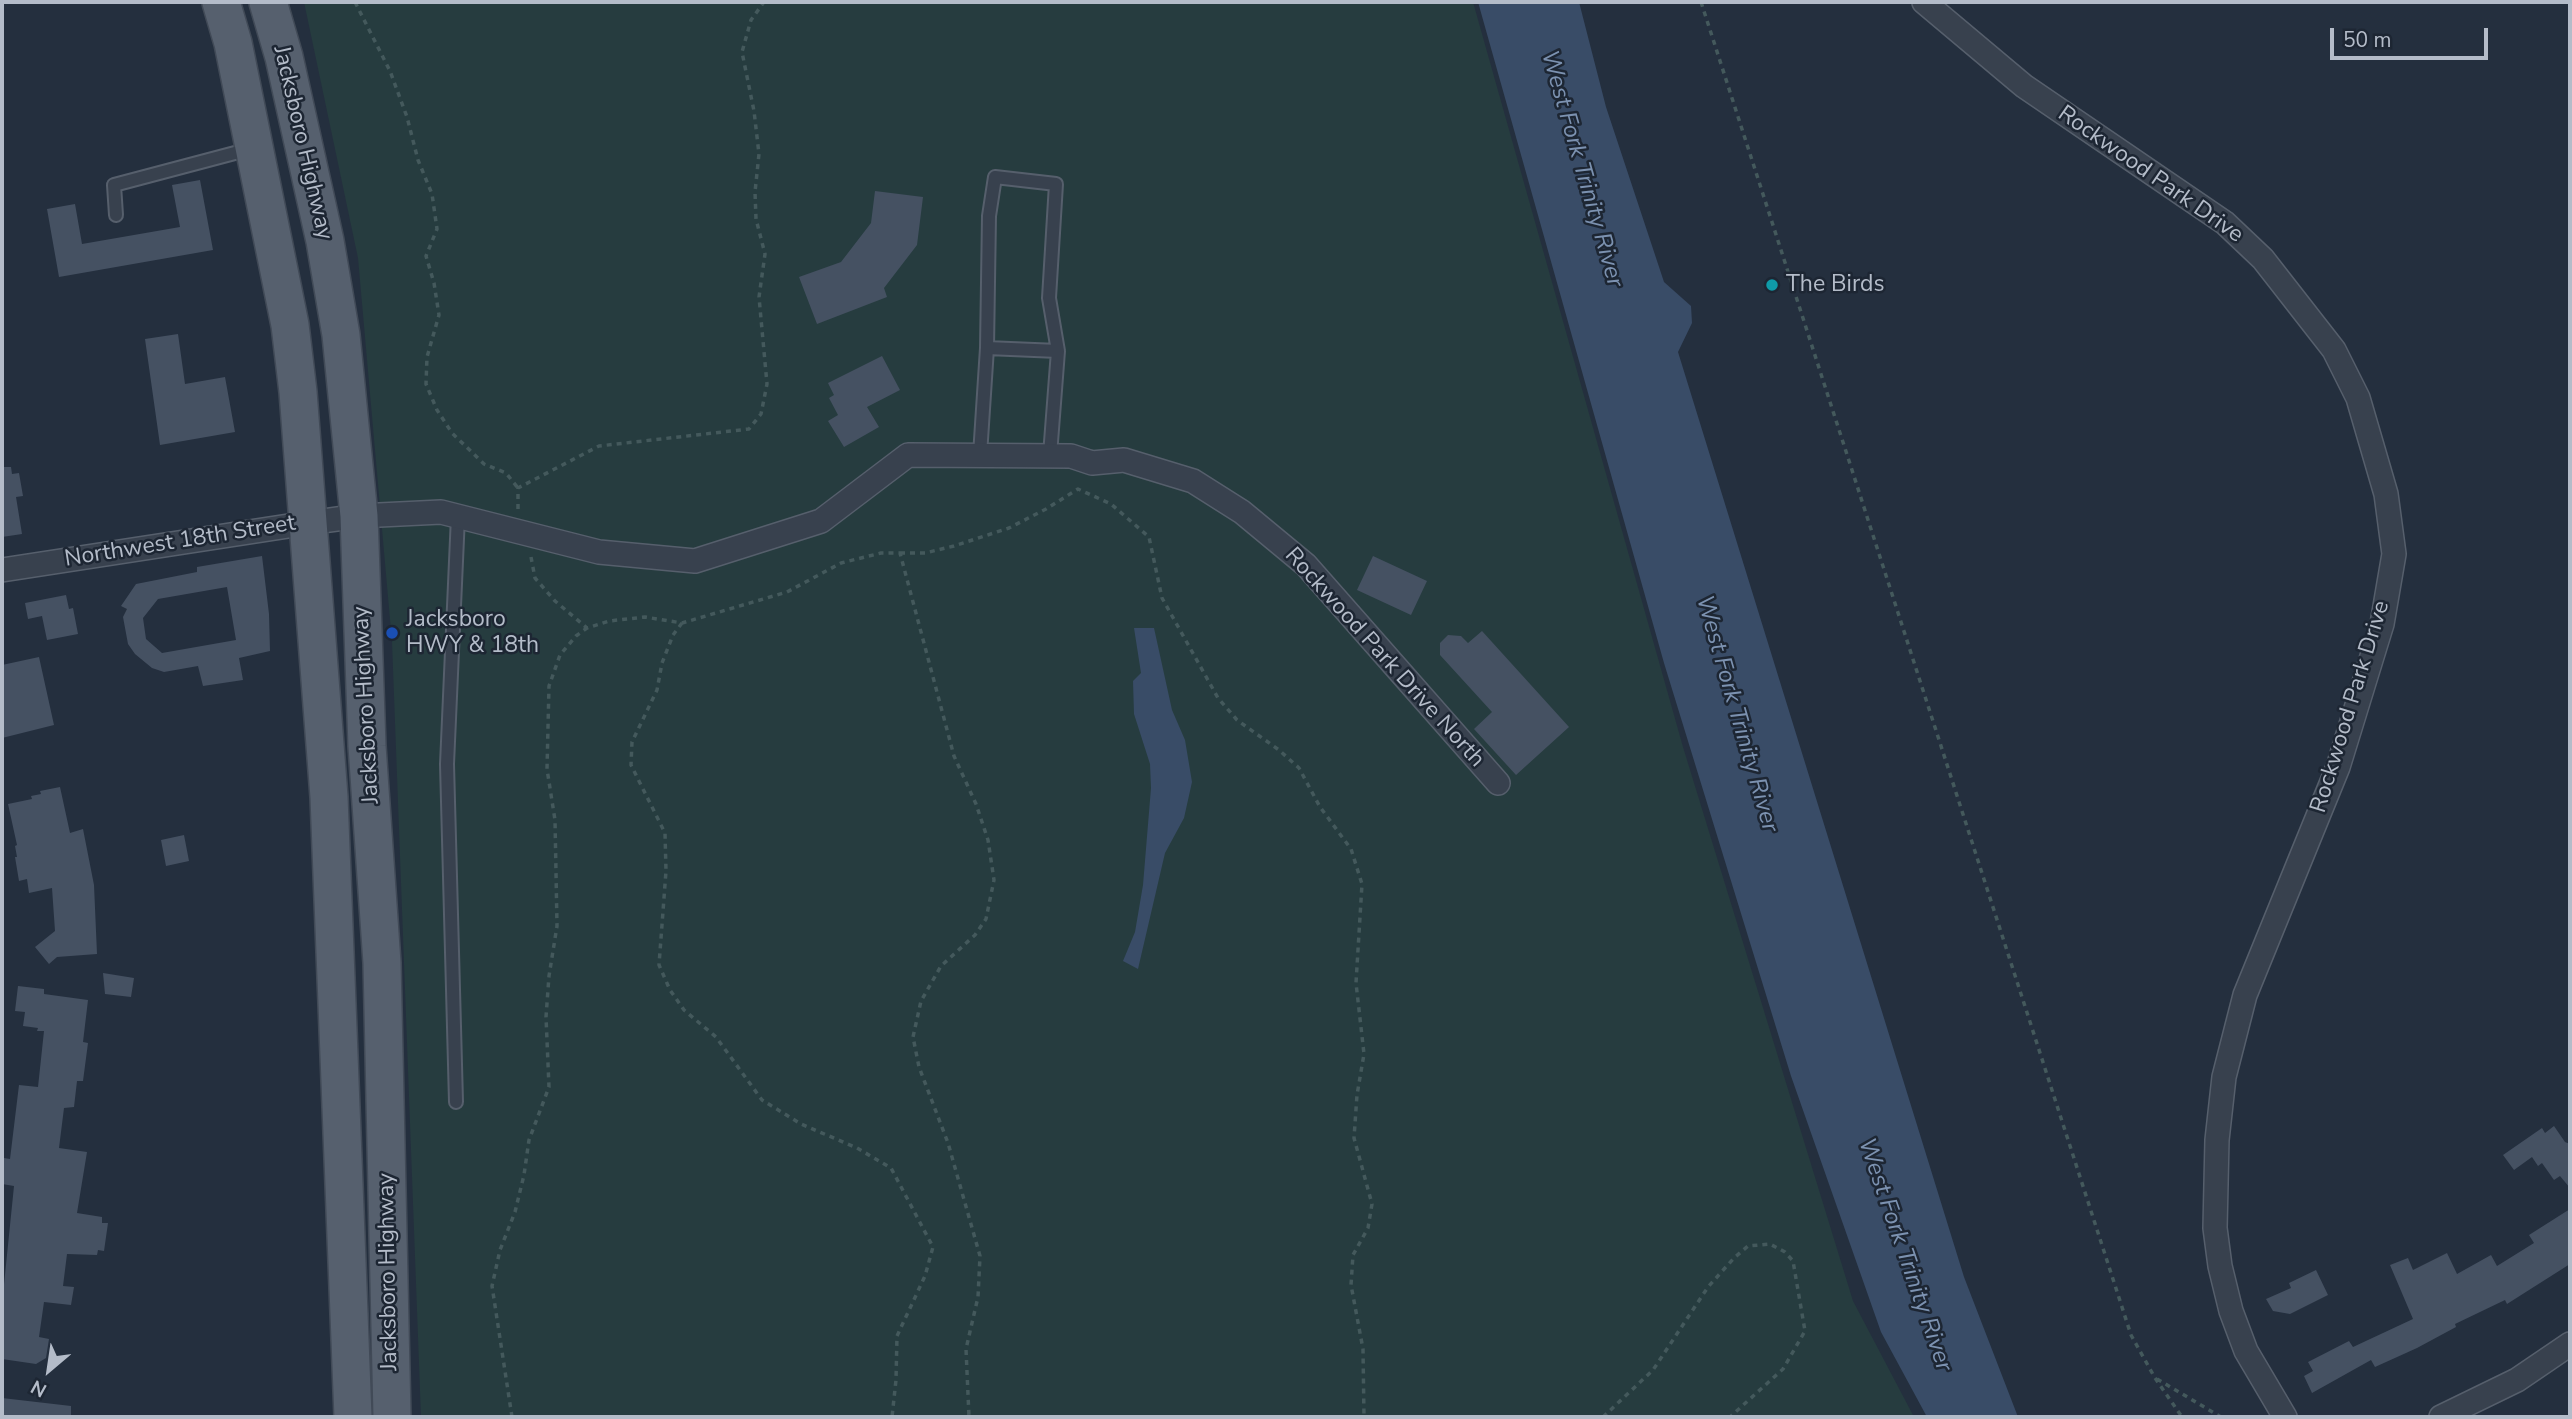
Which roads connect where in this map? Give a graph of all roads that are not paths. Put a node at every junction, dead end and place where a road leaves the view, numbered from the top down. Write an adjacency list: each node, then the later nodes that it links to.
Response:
1 (268, 2): 10 (main road, Jacksboro Highway)
2 (1924, 2): 19 (street, Rockwood Park Drive)
3 (232, 6): 4 (main road, Jacksboro Highway)
4 (254, 148): 5 (lane); 12 (main road, Jacksboro Highway)
5 (116, 215)
6 (987, 348): 7 (lane); 7 (lane); 8 (lane)
7 (1058, 351): 9 (lane)
8 (980, 455): 9 (street, Rockwood Park Drive North); 11 (street, Rockwood Park Drive North)
9 (1050, 455): 14 (street, Rockwood Park Drive North)
10 (359, 516): 11 (street, Rockwood Park Drive North); 12 (street, Northwest 18th Street); 18 (main road, Jacksboro Highway)
11 (458, 516): 15 (lane)
12 (308, 523): 13 (street, Northwest 18th Street); 17 (main road, Jacksboro Highway)
13 (2, 570)
14 (1498, 783)
15 (456, 1102)
16 (2570, 1344): 20 (street)
17 (354, 1417)
18 (392, 1417)
19 (2285, 1417)
20 (2441, 1417)

